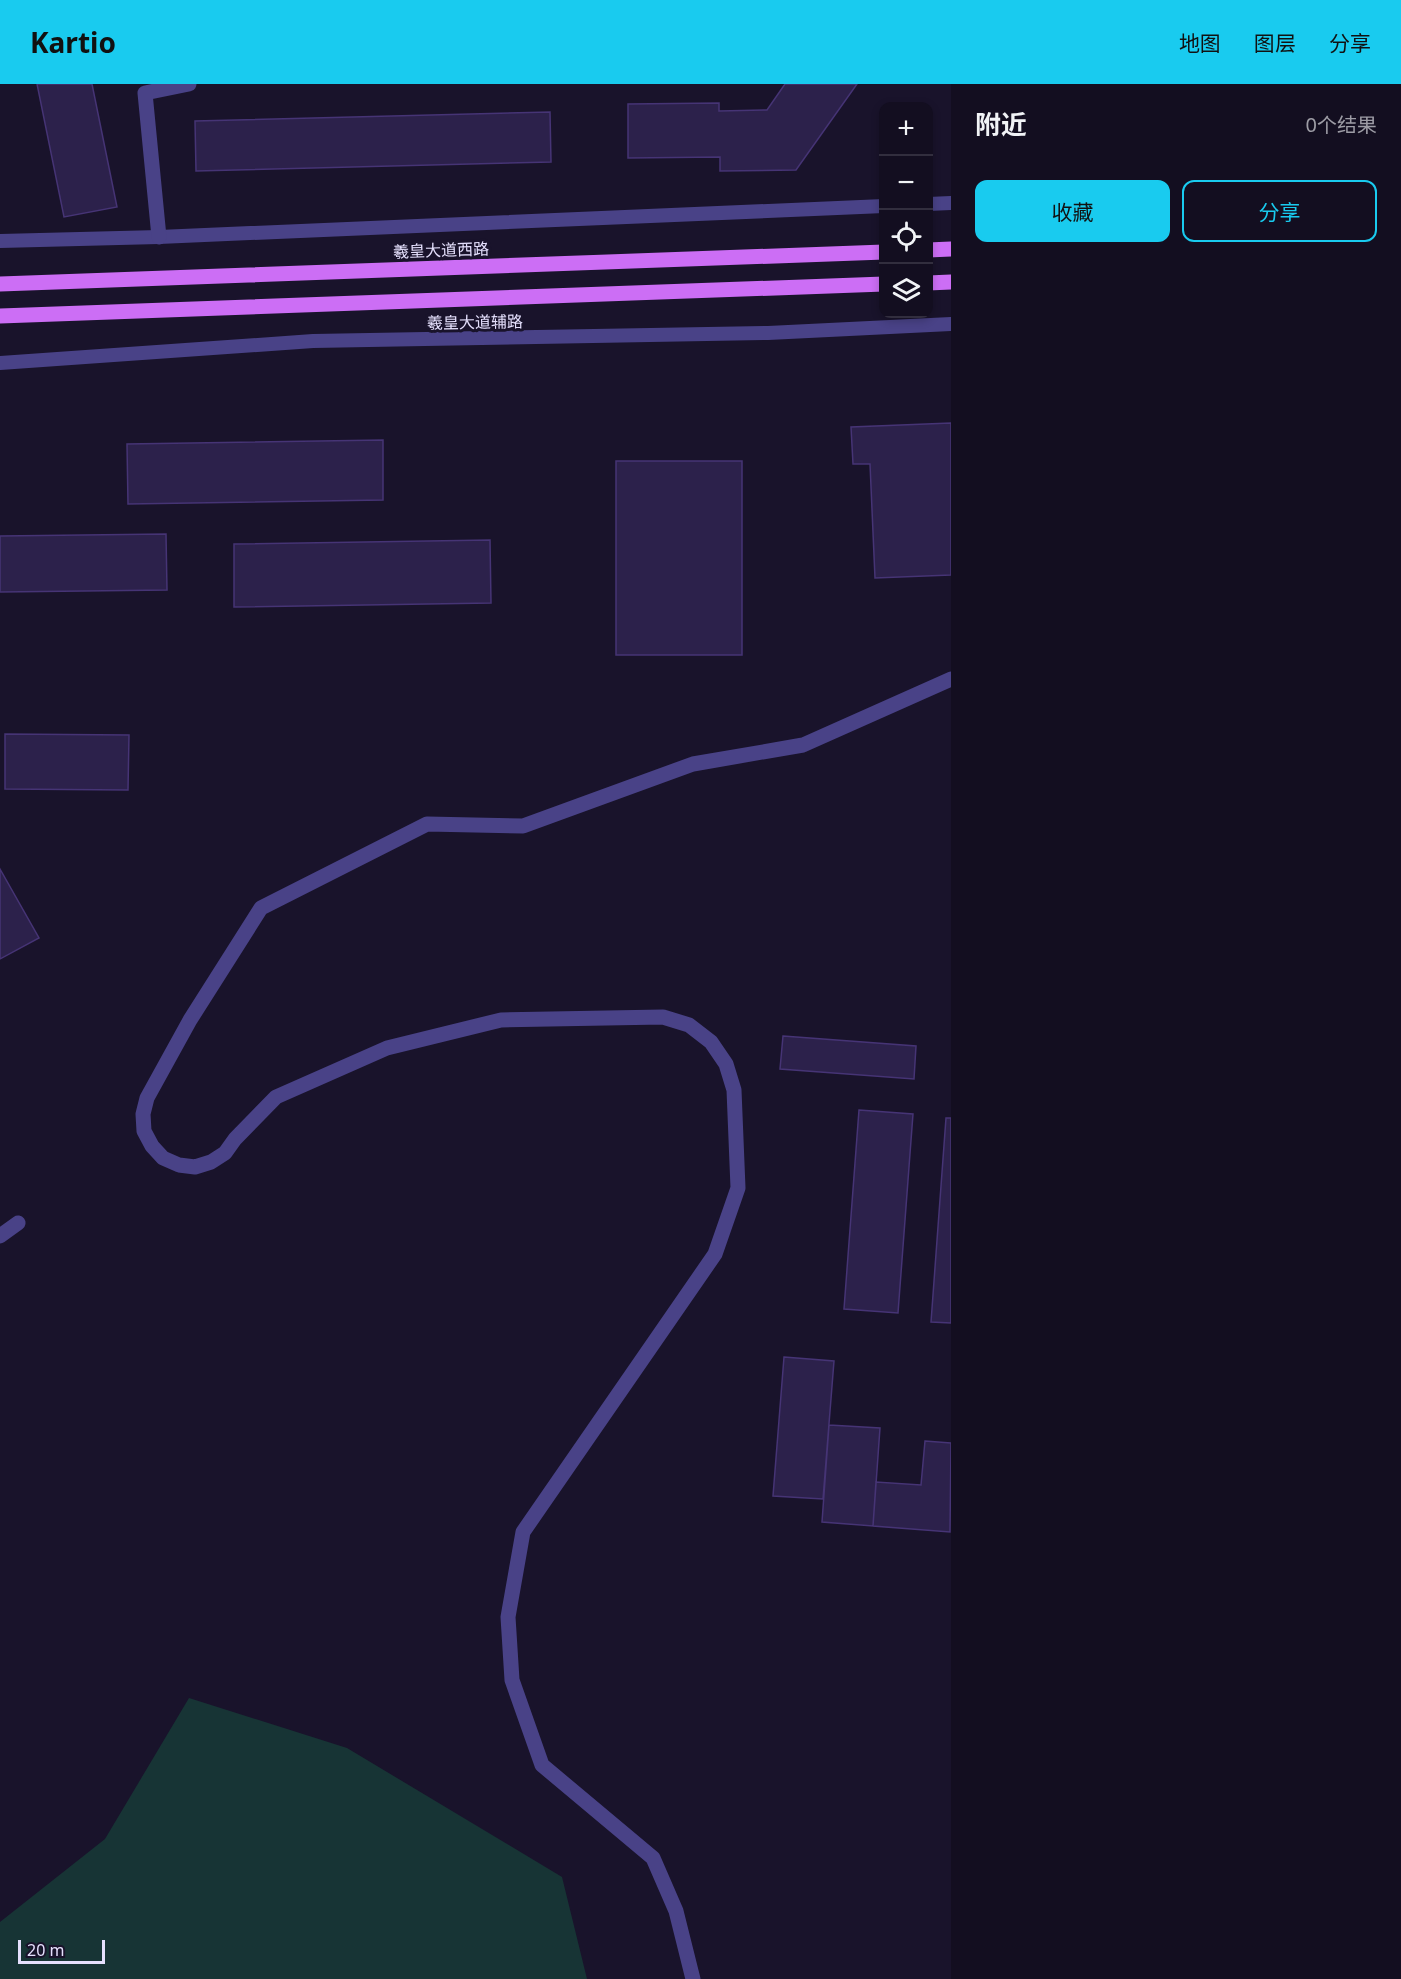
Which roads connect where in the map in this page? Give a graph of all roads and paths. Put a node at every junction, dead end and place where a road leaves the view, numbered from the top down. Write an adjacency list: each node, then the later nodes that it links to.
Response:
1 (189, 84): 2 (street)
2 (145, 89): 6 (street)
3 (951, 203): 4 (lane)
4 (933, 204)
5 (879, 206): 6 (lane)
6 (159, 237): 7 (lane)
7 (0, 241)
8 (951, 249): 9 (main road)
9 (933, 250)
10 (879, 252): 13 (main road, 羲皇大道西路)
11 (951, 282): 12 (main road)
12 (933, 283)
13 (0, 284)
14 (879, 284): 15 (main road)
15 (0, 316)
16 (951, 324): 17 (lane, 羲皇大道辅路)
17 (0, 363)
18 (951, 679): 21 (street)
19 (18, 1223): 20 (street)
20 (0, 1236)
21 (693, 1979)

